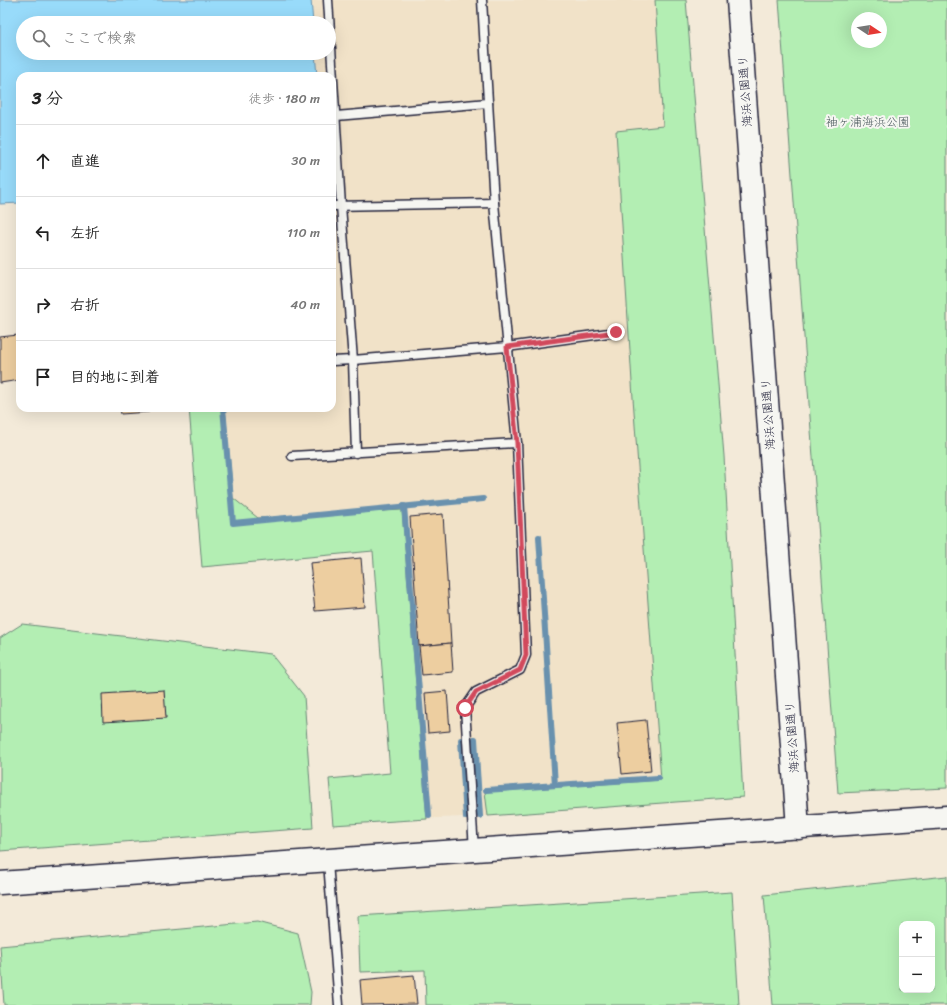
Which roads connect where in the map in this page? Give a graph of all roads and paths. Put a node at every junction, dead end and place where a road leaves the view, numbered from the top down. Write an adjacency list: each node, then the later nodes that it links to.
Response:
1 (328, 0): 4 (lane)
2 (482, 0): 7 (lane)
3 (738, 0): 20 (street, 海浜公園通り)
4 (329, 16)
5 (332, 60): 6 (lane)
6 (333, 72)
7 (488, 103): 8 (lane); 9 (lane)
8 (336, 116): 11 (lane)
9 (494, 203): 11 (lane); 13 (lane)
10 (336, 206): 11 (lane)
11 (341, 206): 14 (lane)
12 (616, 332): 13 (lane)
13 (507, 347): 14 (lane); 16 (lane)
14 (353, 360): 15 (lane); 17 (lane)
15 (336, 361)
16 (517, 443): 17 (lane); 21 (lane)
17 (356, 454): 18 (lane)
18 (292, 456)
19 (947, 817): 20 (street)
20 (798, 828): 21 (street)
21 (474, 851): 22 (street)
22 (328, 861): 23 (street); 24 (lane)
23 (0, 884)
24 (339, 1005)

